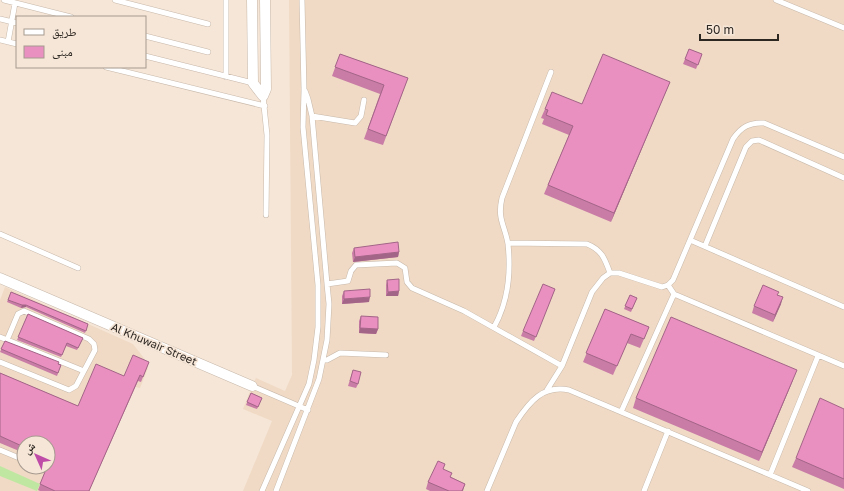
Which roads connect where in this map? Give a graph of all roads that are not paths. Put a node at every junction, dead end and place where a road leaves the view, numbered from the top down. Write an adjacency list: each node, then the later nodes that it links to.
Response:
1 (4, 0): 8 (lane)
2 (115, 0): 12 (lane)
3 (226, 0): 22 (lane)
4 (252, 0): 23 (street)
5 (265, 0): 26 (street)
6 (302, 0): 24 (lane)
7 (776, 0): 13 (lane)
8 (15, 3): 9 (lane); 11 (lane)
9 (66, 16)
10 (0, 19): 11 (lane)
11 (14, 23): 16 (lane)
12 (208, 24)
13 (844, 28)
14 (146, 36): 18 (lane)
15 (0, 40): 16 (lane)
16 (8, 42): 17 (lane)
17 (16, 44)
18 (208, 52)
19 (146, 56): 22 (lane)
20 (113, 68): 26 (lane)
21 (552, 72): 33 (lane)
22 (226, 77): 23 (lane)
23 (253, 83): 26 (street)
24 (304, 90): 27 (lane); 54 (lane)
25 (364, 100): 27 (lane)
26 (264, 101): 30 (lane)
27 (312, 116): 38 (lane)
28 (844, 157): 32 (lane)
29 (844, 178): 34 (lane)
30 (266, 215)
31 (0, 234): 35 (lane)
32 (690, 240): 34 (lane); 39 (lane)
33 (508, 243): 36 (lane); 42 (lane)
34 (705, 246): 41 (lane)
35 (78, 268)
36 (610, 273): 39 (lane); 49 (lane)
37 (1, 281): 52 (street, Al Khuwair Street)
38 (327, 284): 42 (lane); 47 (lane)
39 (668, 285): 40 (lane)
40 (674, 294): 46 (lane); 56 (lane)
41 (844, 307)
42 (494, 327): 49 (lane)
43 (0, 337): 44 (lane)
44 (7, 340): 51 (lane); 51 (lane)
45 (386, 356): 47 (lane)
46 (818, 356): 50 (lane); 60 (lane)
47 (323, 360): 55 (lane)
48 (0, 362): 51 (lane)
49 (562, 366): 53 (lane)
50 (844, 366)
51 (84, 371)
52 (252, 386): 54 (lane, Al Khuwair Street)
53 (547, 390): 56 (lane); 63 (lane)
54 (300, 407): 55 (lane, Al Khuwair Street); 61 (lane)
55 (308, 410): 62 (lane)
56 (622, 412): 57 (lane)
57 (668, 431): 60 (lane); 64 (lane)
58 (0, 450): 59 (lane)
59 (16, 457)
60 (770, 475): 65 (lane)
61 (262, 491)
62 (276, 491)
63 (487, 491)
64 (644, 491)
65 (808, 491)

